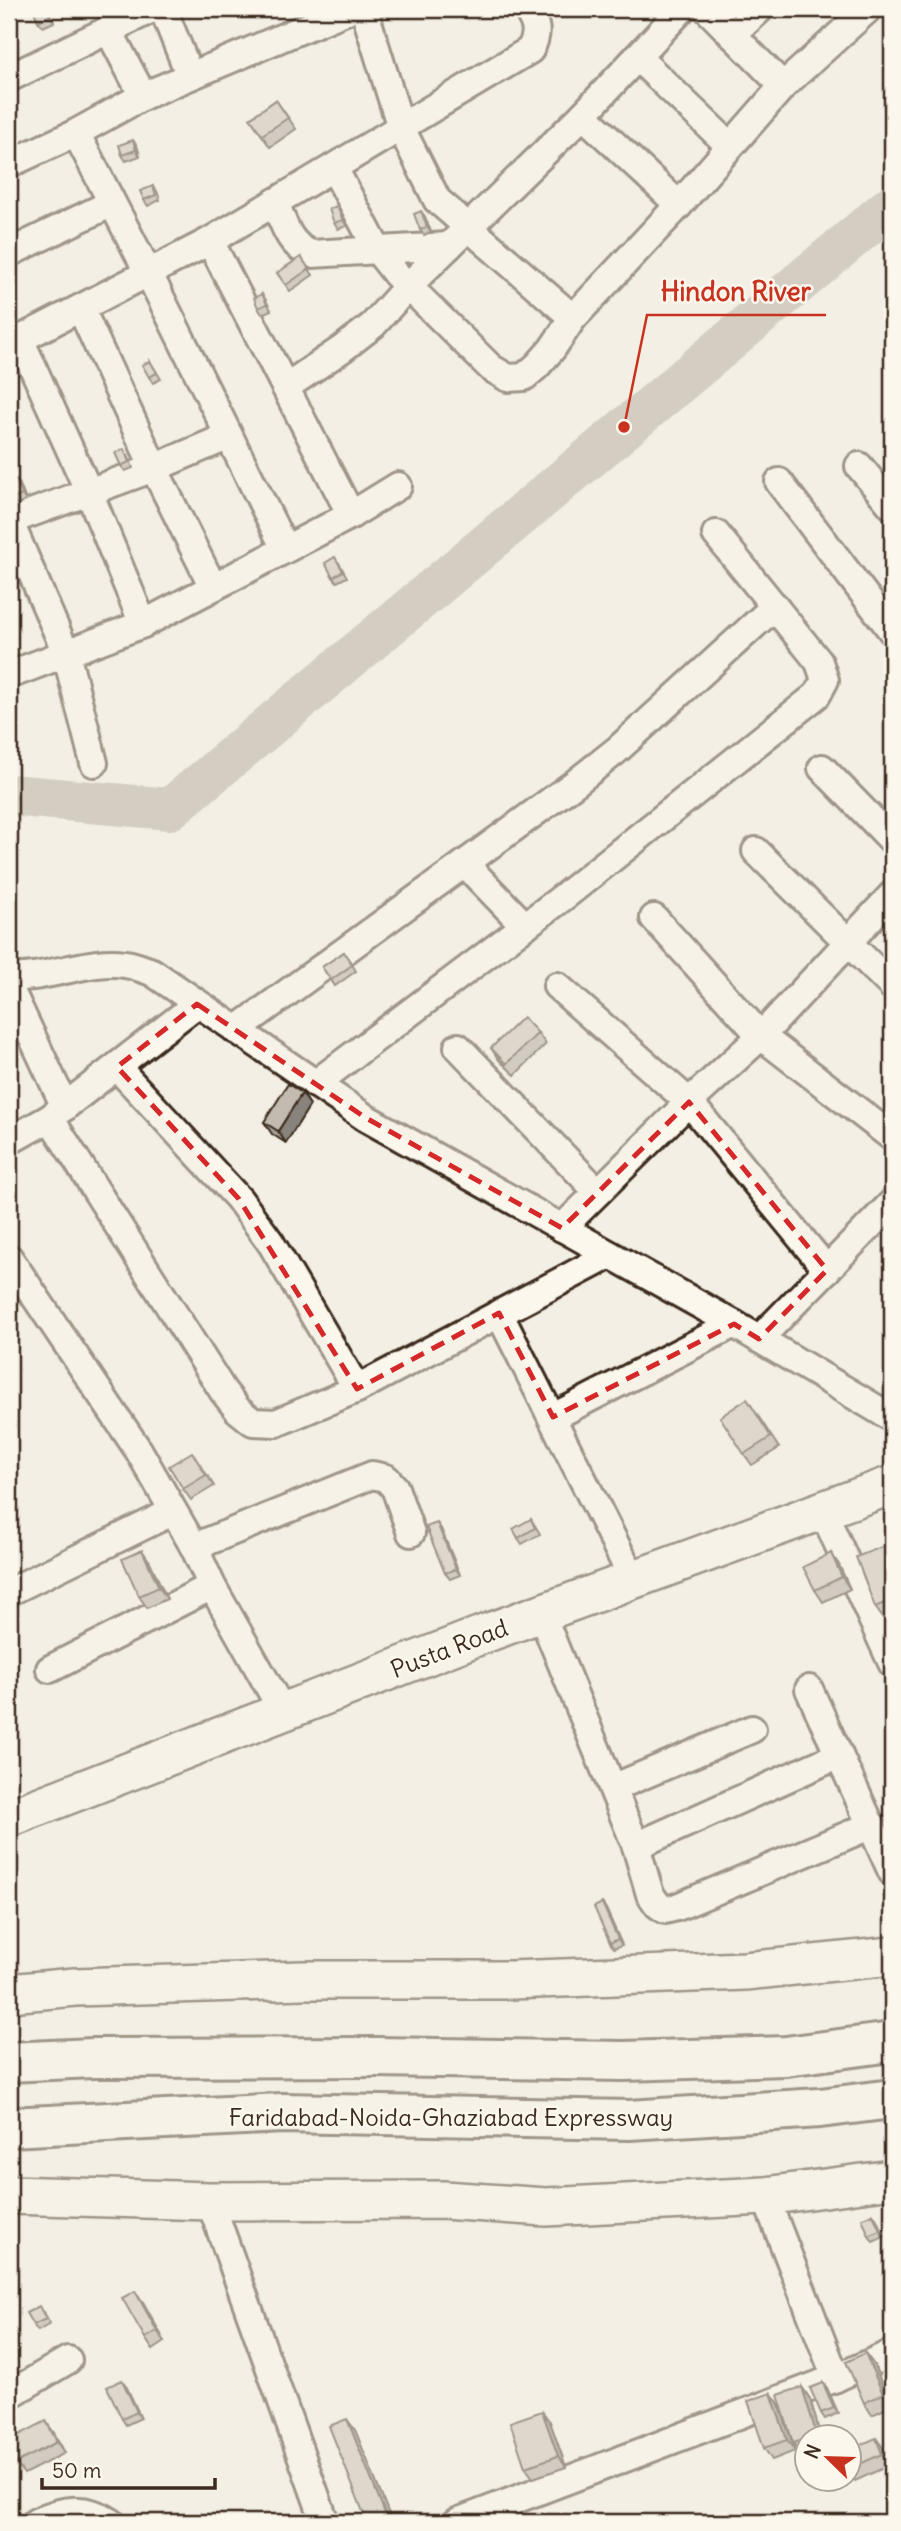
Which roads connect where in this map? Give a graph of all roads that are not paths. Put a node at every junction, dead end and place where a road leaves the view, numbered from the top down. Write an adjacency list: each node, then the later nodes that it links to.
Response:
1 (152, 9): 10 (street)
2 (163, 9): 13 (street)
3 (350, 9): 13 (street)
4 (364, 9): 18 (street)
5 (527, 9): 18 (street)
6 (682, 9): 12 (street)
7 (707, 9): 11 (street)
8 (760, 9): 11 (street)
9 (868, 9): 15 (street)
10 (108, 29): 14 (street); 16 (street)
11 (733, 35): 15 (street)
12 (637, 57): 17 (street); 20 (street)
13 (190, 76): 16 (street)
14 (9, 78)
15 (783, 86): 20 (street)
16 (143, 96): 19 (street)
17 (583, 115): 25 (street); 26 (street)
18 (401, 128): 22 (street); 26 (street)
19 (76, 133): 21 (street); 24 (street)
20 (730, 146): 25 (street)
21 (9, 164)
22 (334, 168): 23 (street); 29 (street)
23 (275, 202): 27 (street); 29 (street)
24 (112, 203): 30 (street); 31 (street)
25 (679, 205): 34 (street)
26 (470, 226): 28 (street); 34 (street)
27 (210, 241): 31 (street); 36 (street)
28 (449, 246): 29 (street); 32 (street)
29 (378, 251): 32 (street)
30 (9, 253)
31 (149, 274): 33 (street); 37 (street)
32 (408, 286): 34 (street); 36 (street)
33 (82, 309): 35 (street); 39 (street)
34 (573, 318)
35 (14, 342): 42 (street)
36 (286, 387): 44 (street)
37 (229, 436): 39 (street); 47 (street)
38 (859, 466): 43 (street)
39 (154, 468): 42 (street); 48 (street)
40 (779, 482): 51 (street)
41 (398, 486): 44 (street)
42 (89, 492): 45 (street); 50 (street)
43 (892, 506)
44 (351, 514): 47 (street)
45 (9, 521): 52 (street)
46 (716, 534): 49 (street)
47 (285, 550): 48 (street)
48 (212, 587): 50 (street)
49 (775, 606): 58 (street); 61 (street)
50 (143, 624): 52 (street)
51 (892, 631)
52 (66, 653): 53 (street); 54 (street)
53 (9, 675)
54 (94, 762)
55 (822, 768): 56 (street)
56 (892, 840)
57 (755, 851): 62 (street)
58 (465, 864): 61 (street); 68 (street)
59 (892, 895): 62 (street)
60 (654, 918): 69 (street)
61 (525, 926): 72 (street)
62 (849, 943): 65 (street); 69 (street)
63 (9, 977): 67 (street)
64 (557, 986): 73 (street)
65 (892, 986)
66 (9, 987): 74 (street)
67 (197, 1004): 68 (street); 71 (street)
68 (236, 1030): 72 (street)
69 (761, 1036): 73 (street); 75 (street)
70 (458, 1047): 77 (street)
71 (117, 1066): 74 (street); 86 (street)
72 (315, 1084): 79 (street)
73 (689, 1102): 77 (street); 82 (street)
74 (57, 1113): 76 (street); 86 (street)
75 (892, 1137)
76 (9, 1142)
77 (598, 1192): 79 (street)
78 (892, 1203): 82 (street)
79 (562, 1228): 80 (street)
80 (610, 1255): 83 (street); 84 (street)
81 (9, 1258): 91 (street)
82 (827, 1270): 85 (street)
83 (499, 1313): 86 (street); 87 (street)
84 (734, 1324): 85 (street); 87 (street)
85 (759, 1339): 88 (street)
86 (357, 1389)
87 (552, 1417): 94 (street)
88 (892, 1418)
89 (892, 1485): 90 (street, Pusta Road)
90 (822, 1509): 94 (street, Pusta Road); 98 (street)
91 (172, 1512): 93 (street); 96 (street)
92 (411, 1532): 93 (street)
93 (194, 1547): 95 (street)
94 (633, 1579): 97 (street, Pusta Road)
95 (212, 1586): 99 (street); 101 (street)
96 (9, 1592)
97 (541, 1613): 101 (street, Pusta Road); 104 (street)
98 (892, 1663)
99 (50, 1669)
100 (809, 1689): 103 (street)
101 (283, 1712): 105 (street, Pusta Road)
102 (752, 1729): 104 (street)
103 (839, 1755): 106 (street); 107 (street)
104 (612, 1788): 107 (street)
105 (9, 1818)
106 (872, 1825): 107 (street); 108 (street)
107 (636, 1846)
108 (892, 1872)
109 (892, 1956): 110 (street)
110 (9, 1993)
111 (892, 2042): 112 (main road)
112 (9, 2062)
113 (892, 2099): 114 (main road, Faridabad-Noida-Ghaziabad Expressway)
114 (9, 2127)
115 (892, 2179): 117 (street)
116 (9, 2195): 118 (street)
117 (765, 2196): 118 (street); 121 (street)
118 (210, 2201): 126 (street)
119 (892, 2353): 121 (street)
120 (68, 2360): 122 (street)
121 (836, 2378): 123 (street)
122 (9, 2395)
123 (469, 2520)
124 (36, 2522): 125 (street)
125 (111, 2522)
126 (325, 2522)

